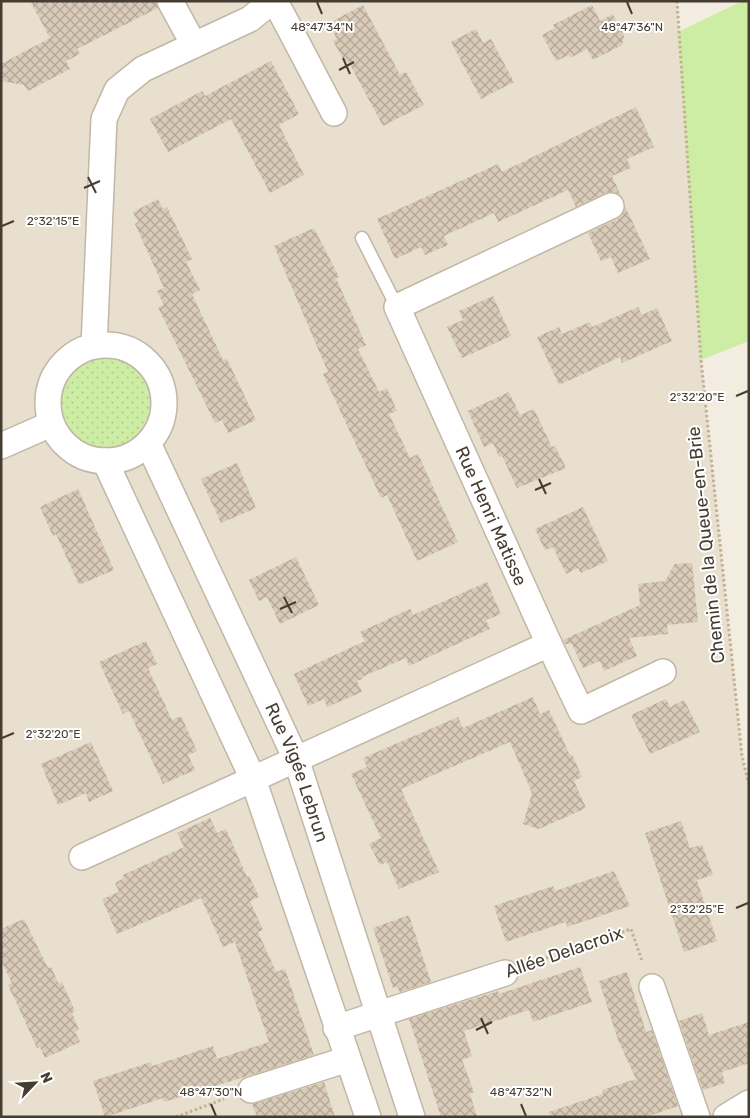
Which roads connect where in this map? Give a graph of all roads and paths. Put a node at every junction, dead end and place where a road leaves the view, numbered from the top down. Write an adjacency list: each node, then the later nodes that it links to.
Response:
1 (170, 1): 4 (street)
2 (274, 1): 4 (street); 5 (street)
3 (677, 1): 18 (path, Chemin de la Queue-en-Brie)
4 (194, 45): 9 (street)
5 (334, 113)
6 (611, 206): 8 (street)
7 (362, 238): 8 (lane)
8 (397, 307): 14 (street, Rue Henri Matisse)
9 (94, 346): 10 (street); 11 (street)
10 (51, 424): 12 (street); 13 (street)
11 (148, 443): 13 (street); 16 (street, Rue Vigée Lebrun)
12 (1, 446)
13 (105, 461): 17 (street)
14 (549, 644): 15 (street, Rue Henri Matisse); 16 (street)
15 (663, 672)
16 (296, 759): 17 (street); 22 (street, Rue Vigée Lebrun)
17 (253, 780): 19 (street); 23 (street)
18 (749, 785)
19 (82, 857)
20 (505, 972): 21 (path, Allée Delacroix); 22 (street, Allée Delacroix)
21 (652, 987): 30 (street)
22 (380, 1015): 23 (street, Allée Delacroix); 29 (street, Rue Vigée Lebrun)
23 (336, 1028): 24 (street)
24 (348, 1059): 25 (street); 28 (street)
25 (251, 1090): 27 (path)
26 (749, 1103): 31 (street)
27 (176, 1117)
28 (368, 1117)
29 (412, 1117)
30 (697, 1117)
31 (726, 1117)

